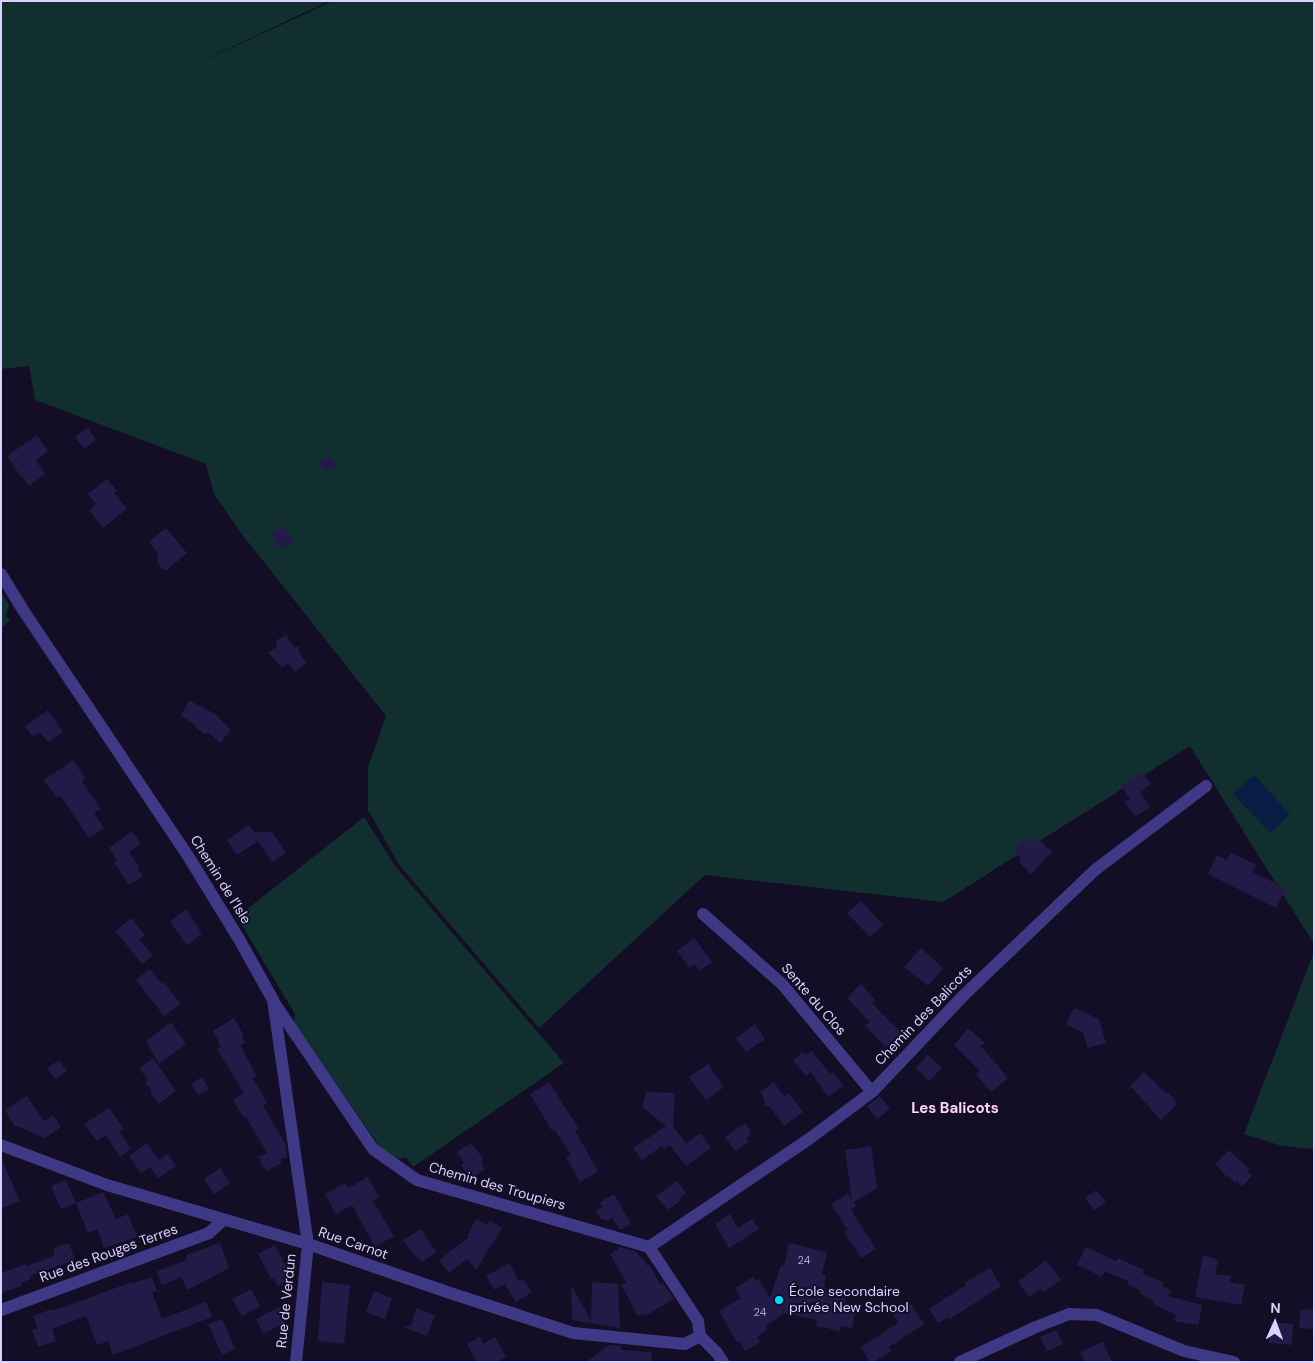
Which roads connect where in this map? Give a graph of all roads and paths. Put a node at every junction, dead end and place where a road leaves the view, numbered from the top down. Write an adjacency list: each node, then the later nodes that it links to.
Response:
1 (1, 574): 4 (street, Chemin de l’Isle)
2 (1206, 786): 5 (street, Chemin des Balicots)
3 (703, 914): 5 (street, Sente du Clos)
4 (273, 1000): 8 (street, Chemin de l’Isle); 9 (street, Chemin des Troupiers)
5 (872, 1092): 9 (street, Chemin des Balicots)
6 (1, 1145): 7 (street, Rue Carnot)
7 (223, 1220): 8 (street, Rue Carnot); 10 (street, Rue des Rouges Terres)
8 (308, 1244): 11 (street, Rue Carnot); 12 (street, Rue de Verdun)
9 (649, 1247): 11 (street)
10 (1, 1310)
11 (700, 1336): 13 (street)
12 (296, 1362)
13 (723, 1362)
14 (960, 1362): 15 (street)
15 (1234, 1362)

